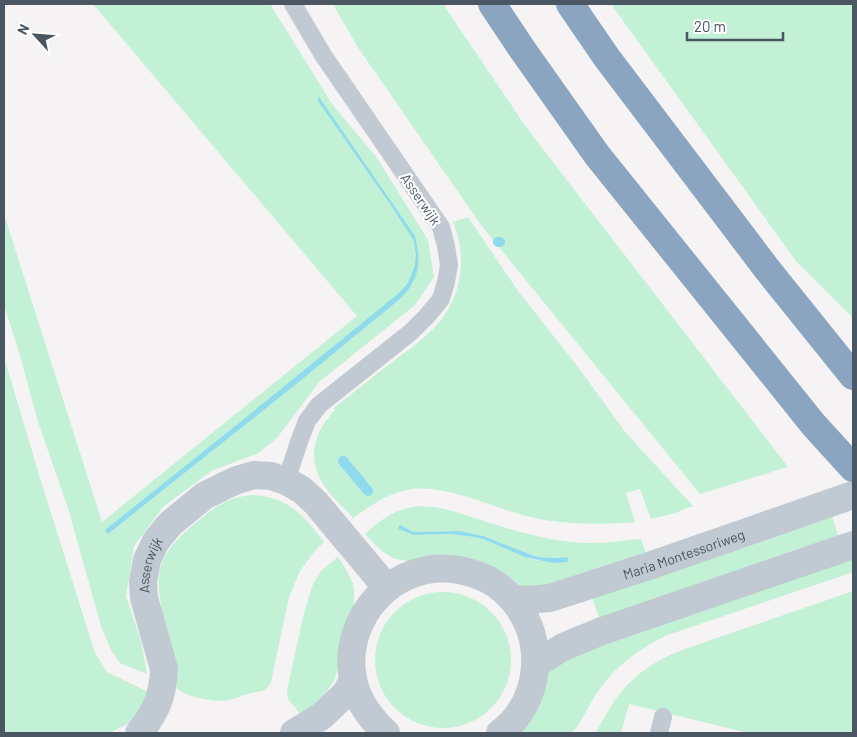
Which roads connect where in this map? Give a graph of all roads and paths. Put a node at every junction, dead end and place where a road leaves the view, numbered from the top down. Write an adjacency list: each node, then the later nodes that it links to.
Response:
1 (293, 4): 6 (lane, Asserwijk)
2 (492, 4): 5 (highway)
3 (570, 4): 4 (highway)
4 (853, 376)
5 (853, 468)
6 (286, 481): 9 (street, Asserwijk); 13 (street, Asserwijk)
7 (853, 494): 10 (street, Maria Montessoriweg)
8 (853, 545): 11 (street)
9 (387, 588): 10 (street); 12 (street)
10 (512, 598): 11 (street)
11 (536, 664): 18 (street)
12 (353, 680): 14 (street); 17 (street)
13 (139, 733)
14 (294, 733)
15 (368, 733): 16 (street)
16 (379, 733)
17 (386, 733)
18 (500, 733)

